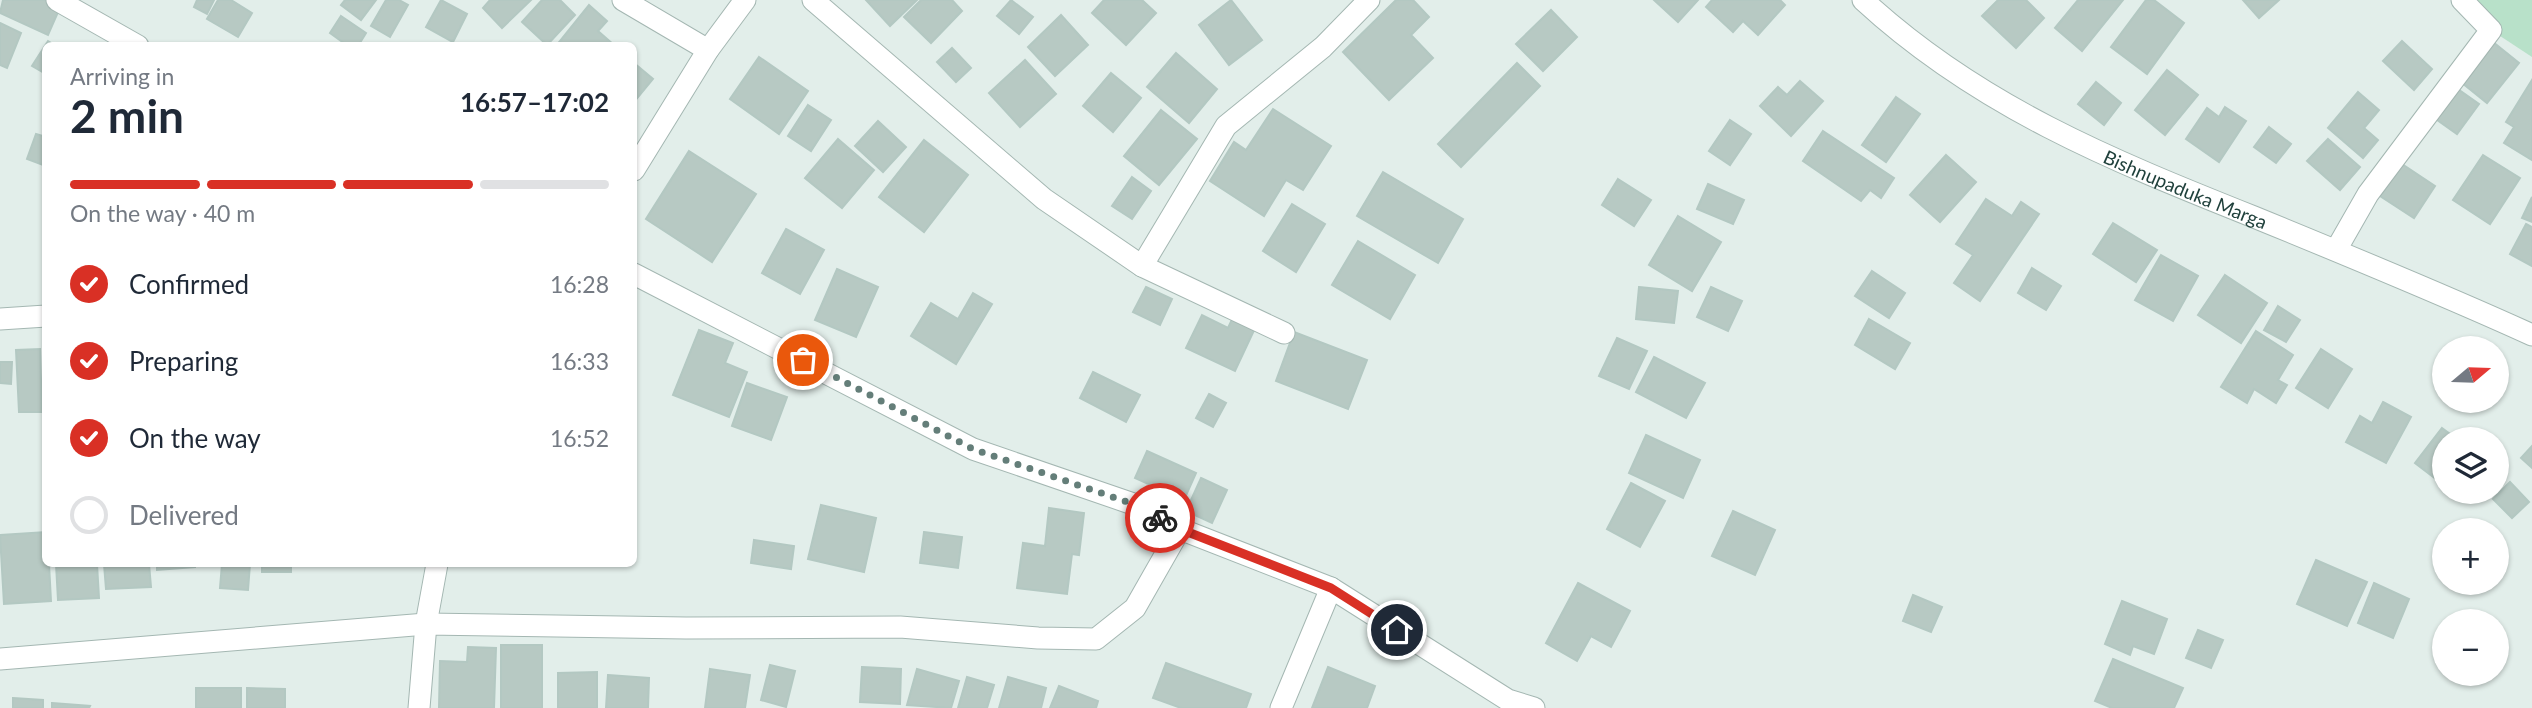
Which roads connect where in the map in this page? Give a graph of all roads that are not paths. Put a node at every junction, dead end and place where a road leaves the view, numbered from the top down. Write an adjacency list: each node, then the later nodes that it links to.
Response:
1 (57, 0): 8 (street)
2 (623, 0): 9 (street)
3 (745, 0): 9 (street)
4 (813, 0): 12 (street)
5 (1370, 0): 12 (street)
6 (1863, 0): 11 (street, Bishnupaduka Marga)
7 (2462, 0): 11 (street)
8 (131, 42)
9 (708, 50): 10 (street)
10 (637, 165)
11 (2336, 250): 17 (street, Bishnupaduka Marga)
12 (1142, 266): 16 (street)
13 (637, 276): 18 (street)
14 (42, 316): 15 (street)
15 (0, 319)
16 (1284, 333)
17 (2532, 335)
18 (1180, 529): 20 (street); 21 (street)
19 (436, 567): 21 (street)
20 (1331, 588): 24 (street); 25 (street)
21 (426, 624): 22 (street); 23 (street)
22 (0, 659)
23 (419, 708)
24 (1281, 708)
25 (1534, 708)

